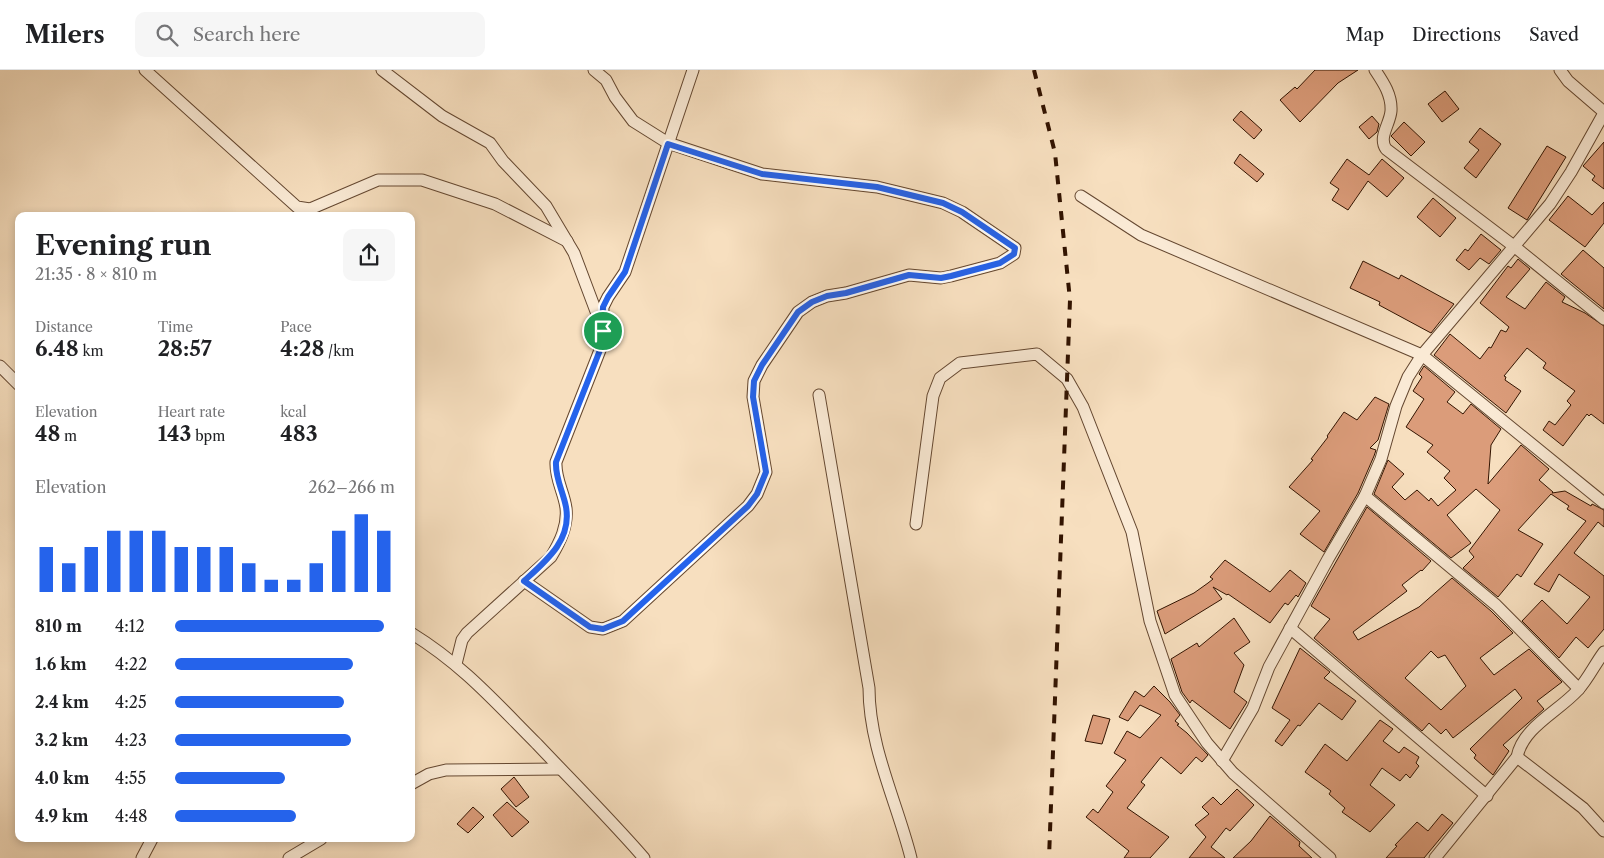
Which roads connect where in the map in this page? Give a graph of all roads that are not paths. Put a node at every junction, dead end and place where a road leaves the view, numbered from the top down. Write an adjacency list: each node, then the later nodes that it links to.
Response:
1 (145, 70): 11 (street)
2 (382, 70): 11 (street)
3 (594, 70): 9 (street)
4 (693, 70): 9 (street)
5 (1375, 70): 12 (street)
6 (1560, 70): 7 (street)
7 (1604, 112): 8 (street)
8 (1601, 126): 12 (street)
9 (668, 144): 14 (street); 22 (street)
10 (1081, 196): 15 (street)
11 (567, 241): 14 (street)
12 (1514, 247): 13 (street); 15 (street)
13 (1604, 319)
14 (603, 331): 22 (street)
15 (1422, 355): 19 (street); 20 (street)
16 (0, 366): 17 (street)
17 (15, 381)
18 (819, 395): 39 (street)
19 (1365, 496): 23 (street); 27 (street)
20 (1604, 503)
21 (916, 524): 29 (street)
22 (524, 581): 26 (street)
23 (1290, 628): 29 (street); 32 (street)
24 (415, 637): 26 (street)
25 (1604, 652): 27 (street)
26 (456, 664): 30 (street)
27 (1578, 689): 28 (street)
28 (1517, 758): 32 (street); 33 (street)
29 (1222, 761): 40 (street)
30 (560, 769): 31 (street); 38 (street)
31 (415, 782)
32 (1487, 796): 41 (street)
33 (1604, 831)
34 (150, 842): 36 (street)
35 (316, 842): 37 (street)
36 (142, 858)
37 (289, 858)
38 (644, 858)
39 (911, 858)
40 (1330, 858)
41 (1435, 858)

